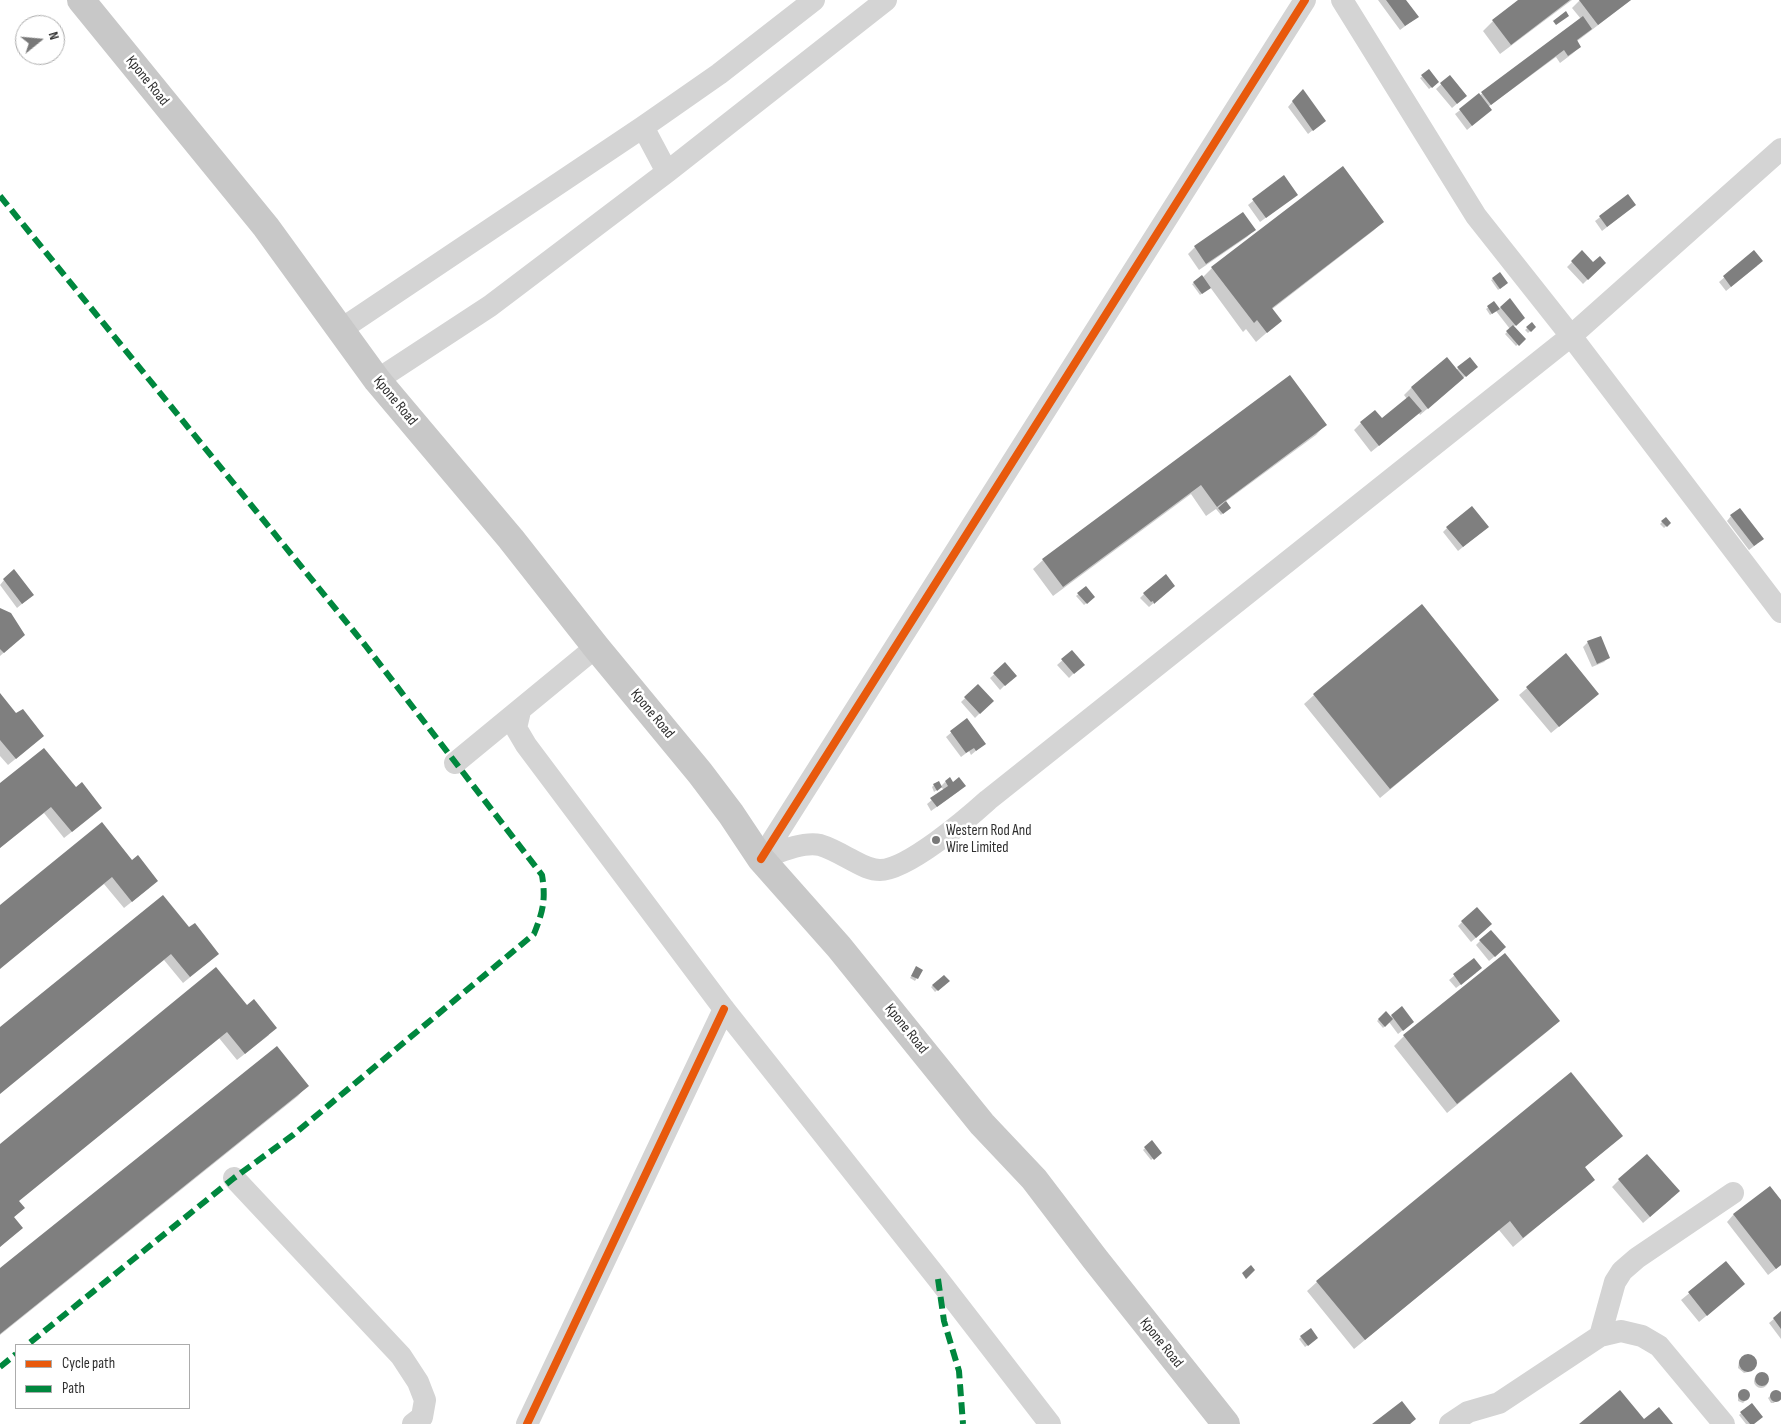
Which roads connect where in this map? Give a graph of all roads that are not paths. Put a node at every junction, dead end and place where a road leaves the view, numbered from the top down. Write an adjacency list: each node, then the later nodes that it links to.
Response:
1 (82, 0): 9 (main road, Kpone Road)
2 (814, 0): 6 (street)
3 (886, 0): 8 (street)
4 (1305, 0): 16 (street)
5 (1342, 0): 10 (street)
6 (643, 127): 8 (street); 9 (street)
7 (1781, 149): 10 (street)
8 (667, 172): 11 (street)
9 (340, 330): 11 (main road, Kpone Road)
10 (1571, 336): 12 (street); 16 (street)
11 (377, 380): 13 (main road, Kpone Road)
12 (1781, 612)
13 (596, 647): 14 (street); 16 (main road, Kpone Road)
14 (520, 711): 15 (street); 17 (street)
15 (455, 763)
16 (761, 859): 25 (main road, Kpone Road)
17 (724, 1008): 23 (street); 24 (street)
18 (234, 1178): 22 (street)
19 (1734, 1193): 20 (street)
20 (1600, 1336): 21 (street); 28 (street)
21 (1499, 1403): 26 (street); 27 (street)
22 (413, 1424)
23 (527, 1424)
24 (1050, 1424)
25 (1226, 1424)
26 (1450, 1424)
27 (1489, 1424)
28 (1724, 1424)

